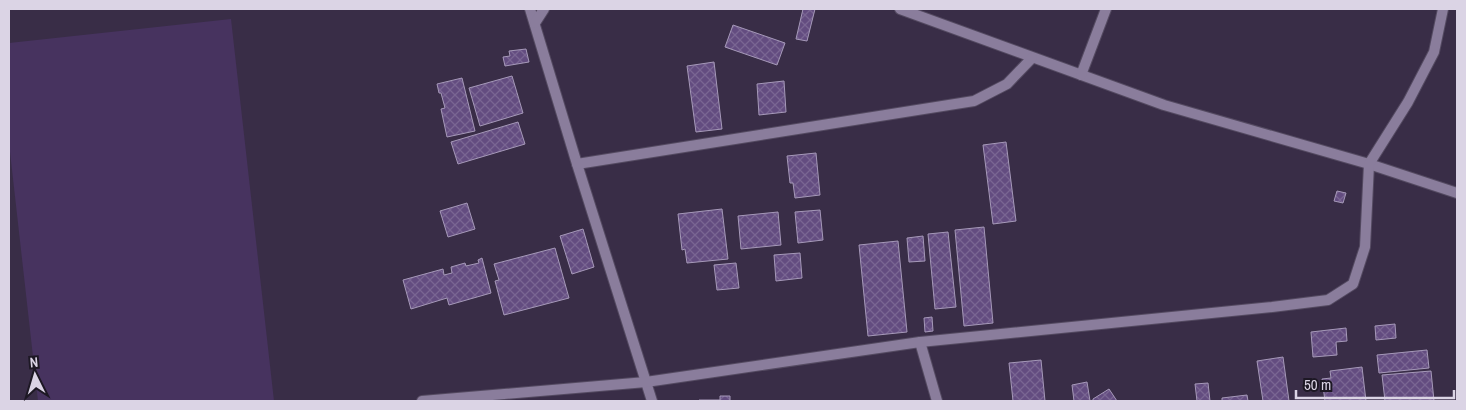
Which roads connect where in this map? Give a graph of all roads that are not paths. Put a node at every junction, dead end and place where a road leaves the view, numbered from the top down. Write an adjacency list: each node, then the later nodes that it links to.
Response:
1 (530, 9): 6 (street)
2 (544, 9): 6 (street)
3 (900, 9): 7 (street)
4 (1106, 9): 8 (street)
5 (1443, 9): 10 (street)
6 (534, 23): 9 (street)
7 (1032, 58): 8 (street); 9 (street)
8 (1081, 75): 10 (street)
9 (577, 164): 13 (street)
10 (1369, 164): 11 (street); 12 (street)
11 (1457, 193)
12 (920, 342): 13 (street); 16 (street)
13 (646, 382): 14 (street); 15 (street)
14 (422, 401)
15 (652, 401)
16 (937, 401)

